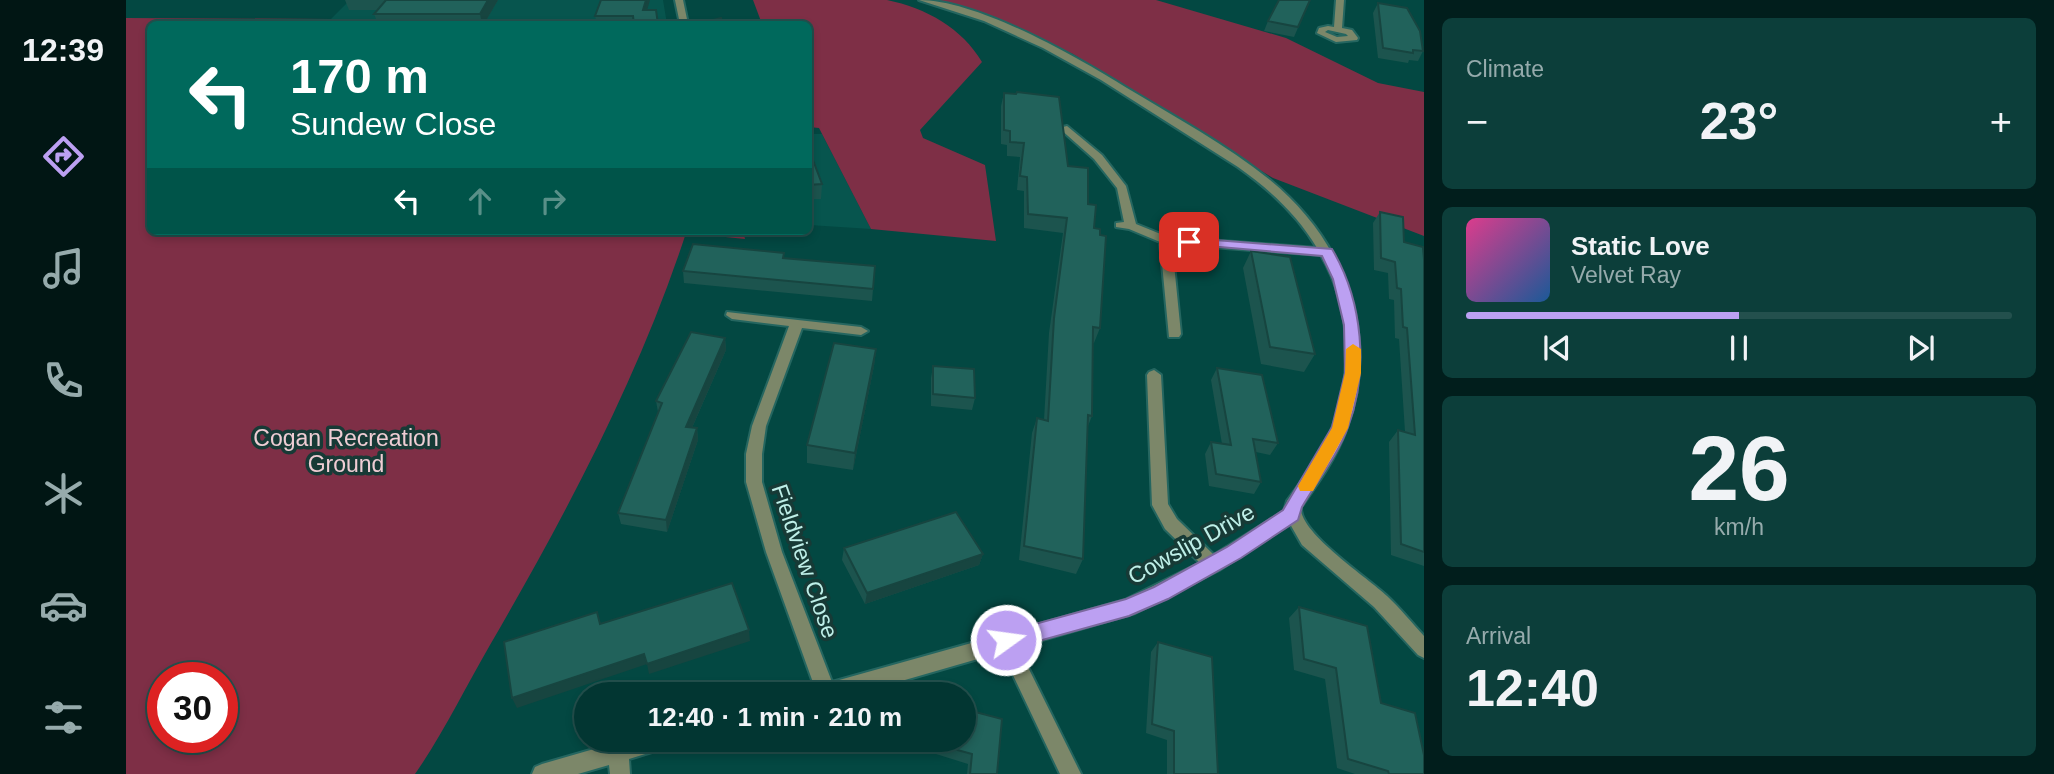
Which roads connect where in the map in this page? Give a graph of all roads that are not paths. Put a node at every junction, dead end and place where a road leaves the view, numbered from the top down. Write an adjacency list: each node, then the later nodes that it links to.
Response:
1 (679, 0): 4 (street)
2 (923, 0): 8 (street, Cowslip Drive)
3 (1340, 0): 5 (street)
4 (683, 21)
5 (1339, 29)
6 (1064, 128): 7 (street)
7 (1166, 240): 8 (street); 12 (street)
8 (1327, 252): 14 (street, Cowslip Drive)
9 (732, 315): 10 (street)
10 (797, 323): 11 (street); 18 (street, Fieldview Close)
11 (861, 331)
12 (1174, 334)
13 (1154, 375): 15 (street)
14 (1292, 514): 15 (street, Cowslip Drive); 17 (street)
15 (1213, 565): 16 (street, Cowslip Drive)
16 (1006, 640): 19 (street, Cowslip Drive); 24 (street)
17 (1424, 649)
18 (819, 682)
19 (864, 682)
20 (622, 752): 21 (street)
21 (619, 753): 22 (street); 23 (street)
22 (542, 774)
23 (620, 774)
24 (1072, 774)

